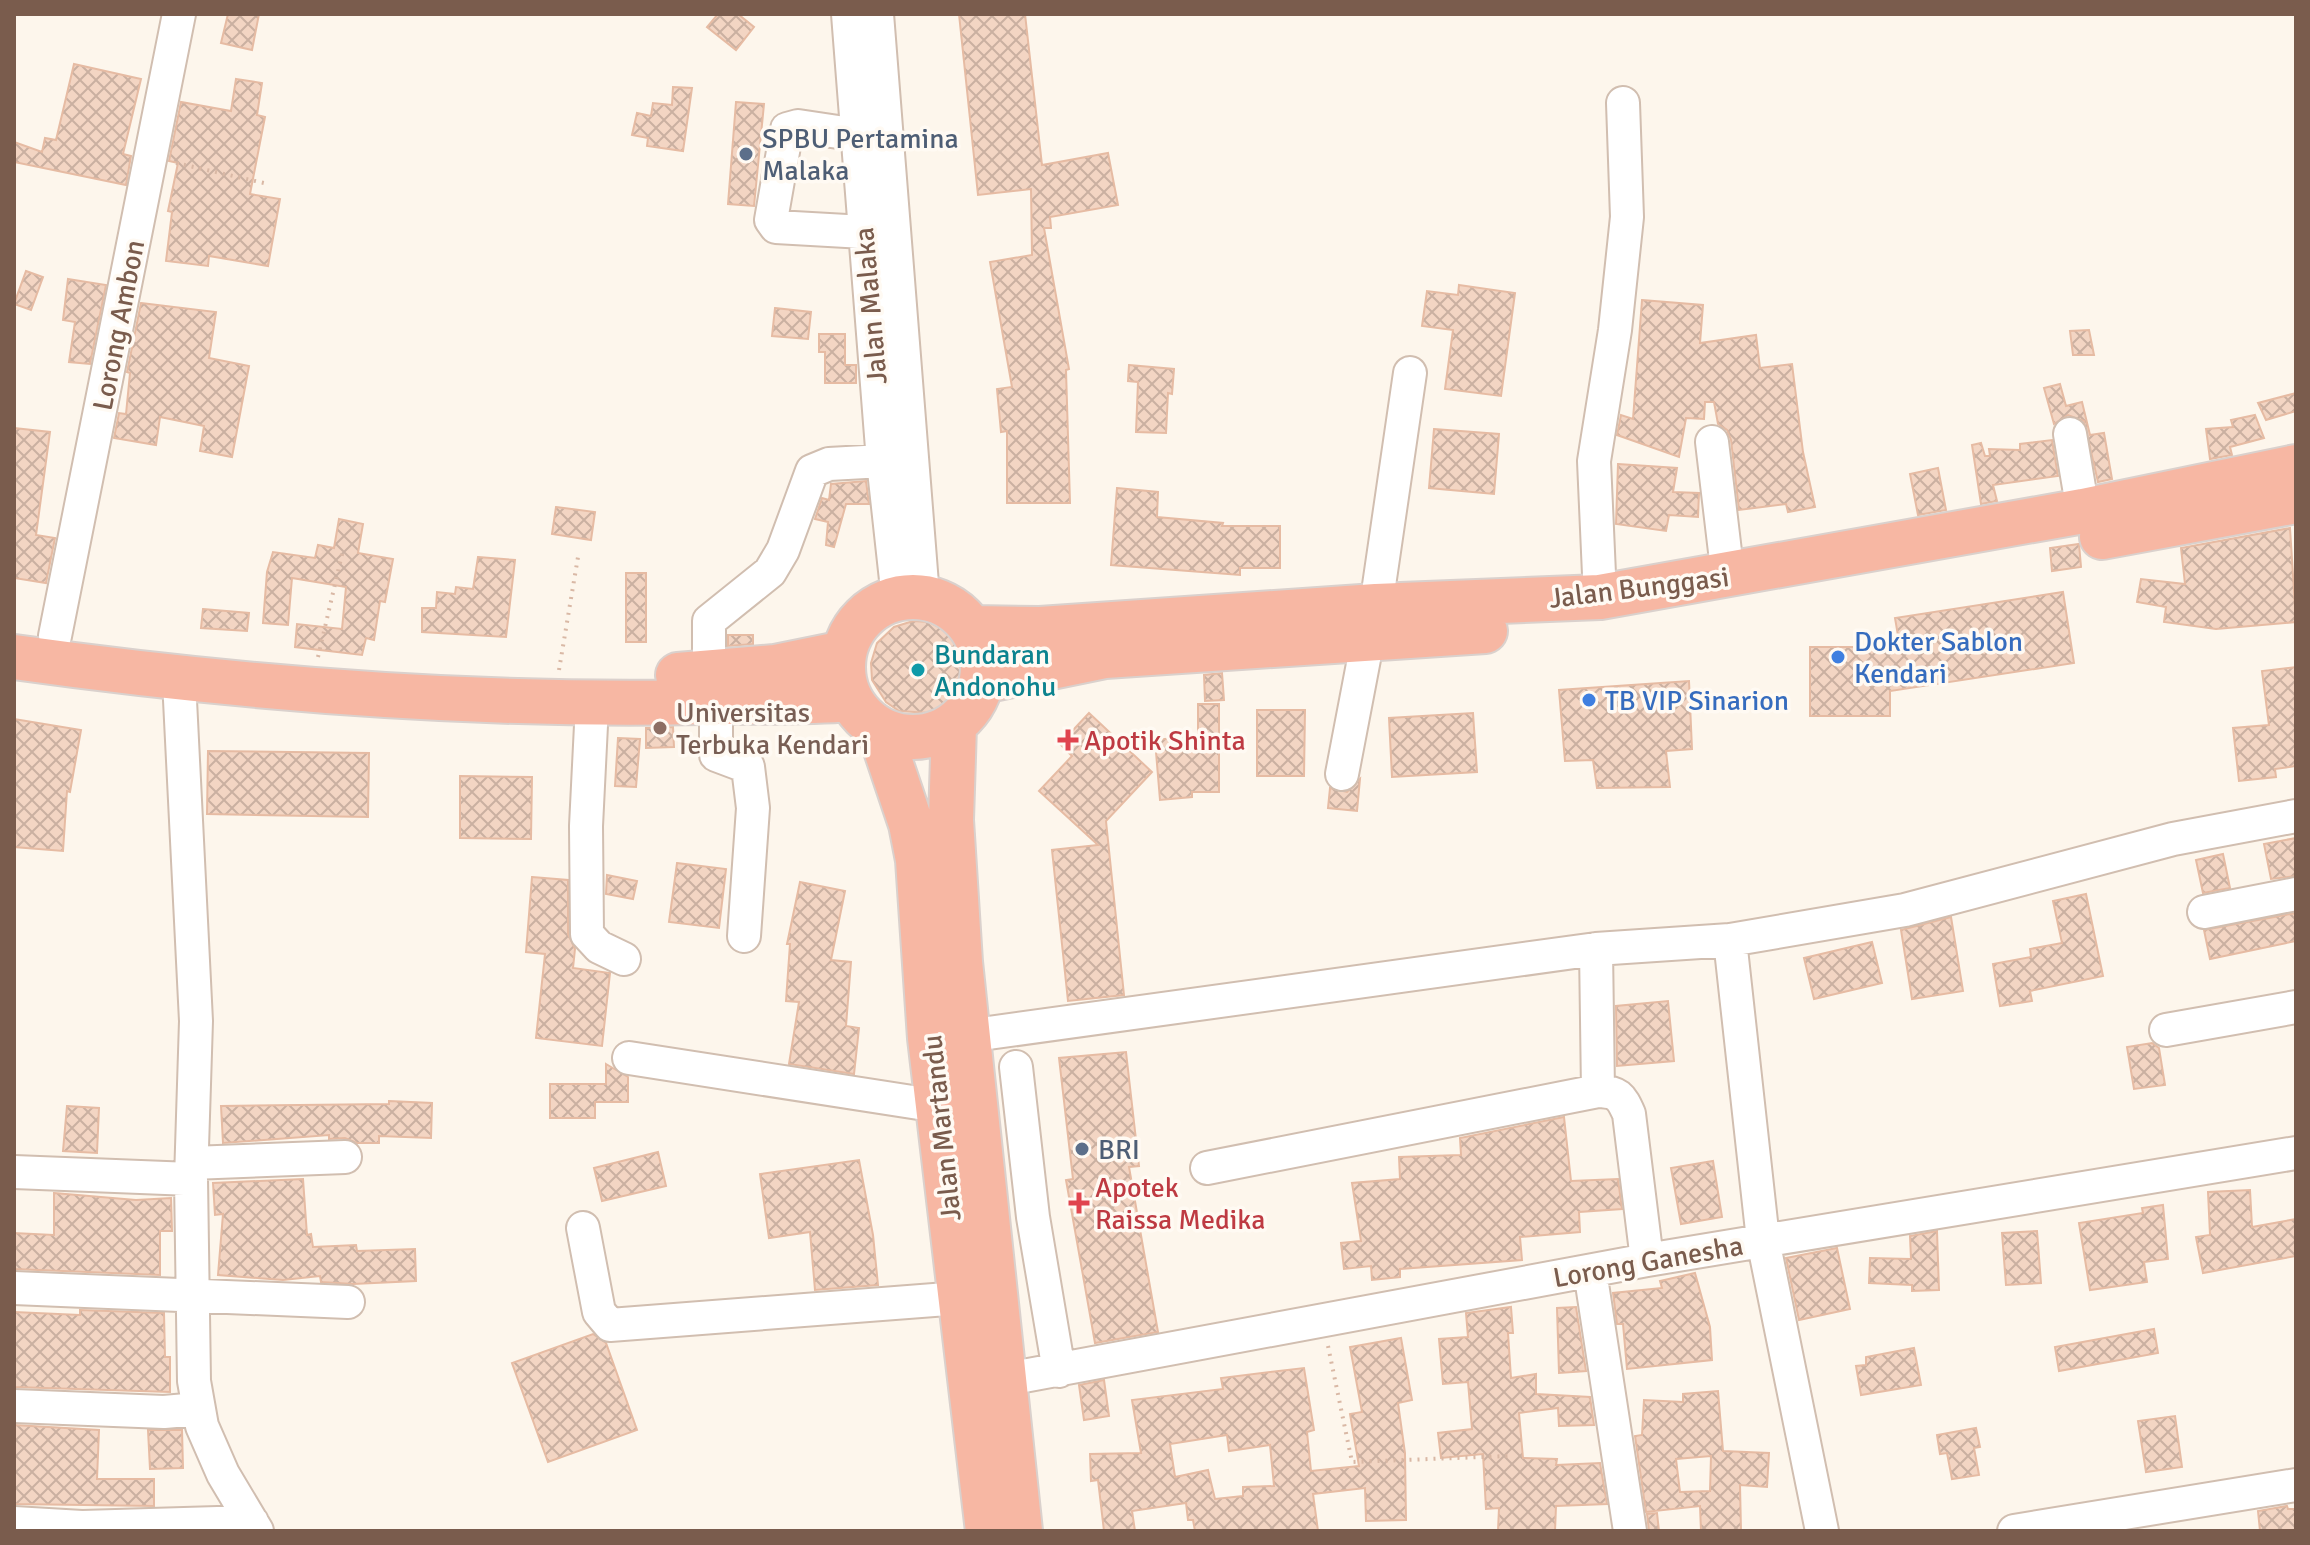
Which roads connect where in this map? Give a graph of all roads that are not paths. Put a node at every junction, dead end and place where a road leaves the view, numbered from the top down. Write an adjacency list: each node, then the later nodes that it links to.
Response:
1 (179, 14): 20 (street, Lorong Ambon)
2 (848, 14): 5 (street, Jalan Malaka)
3 (877, 14): 17 (street, Jalan Malaka)
4 (1623, 103): 16 (street)
5 (858, 135): 6 (street, Jalan Malaka); 6 (street)
6 (864, 232): 10 (street, Jalan Malaka)
7 (1410, 373): 18 (street)
8 (2070, 434): 13 (street)
9 (1712, 442): 15 (street)
10 (883, 461): 17 (street, Jalan Malaka); 26 (street)
11 (2296, 467): 13 (highway, Jalan Bunggasi)
12 (2296, 501): 14 (highway, Jalan Bunggasi)
13 (2083, 511): 14 (highway, Jalan Bunggasi)
14 (1829, 573): 15 (highway, Jalan Bunggasi); 18 (highway, Jalan Bunggasi)
15 (1728, 577): 16 (highway, Jalan Bunggasi)
16 (1600, 597): 18 (highway, Jalan Bunggasi)
17 (911, 598): 19 (highway); 21 (highway)
18 (1372, 622): 19 (highway, Jalan Bunggasi); 24 (highway, Jalan Bunggasi); 30 (street)
19 (973, 628): 24 (highway)
20 (35, 634): 25 (highway)
21 (844, 653): 26 (highway); 28 (highway)
22 (14, 657): 23 (highway)
23 (179, 680): 25 (highway); 48 (street)
24 (983, 681): 29 (highway)
25 (385, 685): 27 (highway)
26 (712, 688): 27 (highway); 28 (highway); 34 (street)
27 (575, 692): 37 (street)
28 (865, 714): 29 (highway); 44 (highway, Jalan Martandu)
29 (954, 726): 40 (highway, Jalan Martandu)
30 (1342, 774)
31 (2296, 816): 35 (street)
32 (2296, 894): 33 (street)
33 (2204, 912)
34 (744, 936)
35 (1730, 940): 36 (street); 53 (street)
36 (1596, 949): 40 (street); 43 (street)
37 (624, 959)
38 (2296, 1007): 39 (street)
39 (2166, 1030)
40 (967, 1036): 51 (highway, Jalan Martandu)
41 (629, 1058): 44 (street)
42 (1016, 1067): 50 (street)
43 (1598, 1091): 47 (street); 54 (street)
44 (938, 1106): 58 (highway, Jalan Martandu)
45 (2296, 1153): 53 (street, Lorong Ganesha)
46 (345, 1157): 48 (street)
47 (1207, 1168)
48 (191, 1171): 49 (street); 57 (street)
49 (14, 1172)
50 (1033, 1217): 51 (street); 60 (street)
51 (985, 1223): 61 (highway, Jalan Martandu)
52 (583, 1228): 58 (street)
53 (1763, 1240): 54 (street, Lorong Ganesha); 71 (street)
54 (1647, 1260): 55 (street, Lorong Ganesha)
55 (1590, 1271): 60 (street, Lorong Ganesha); 70 (street)
56 (14, 1288): 57 (street)
57 (192, 1295): 59 (street); 63 (street)
58 (960, 1298): 68 (highway, Jalan Martandu)
59 (348, 1302)
60 (1059, 1371): 61 (street, Lorong Ganesha)
61 (1002, 1380): 69 (highway, Jalan Martandu)
62 (14, 1406): 63 (street)
63 (198, 1409): 66 (street)
64 (2296, 1485): 72 (street)
65 (14, 1523): 67 (street)
66 (254, 1527): 67 (street)
67 (82, 1529)
68 (988, 1531)
69 (1020, 1531)
70 (1630, 1531)
71 (1822, 1531)
72 (2014, 1531)

